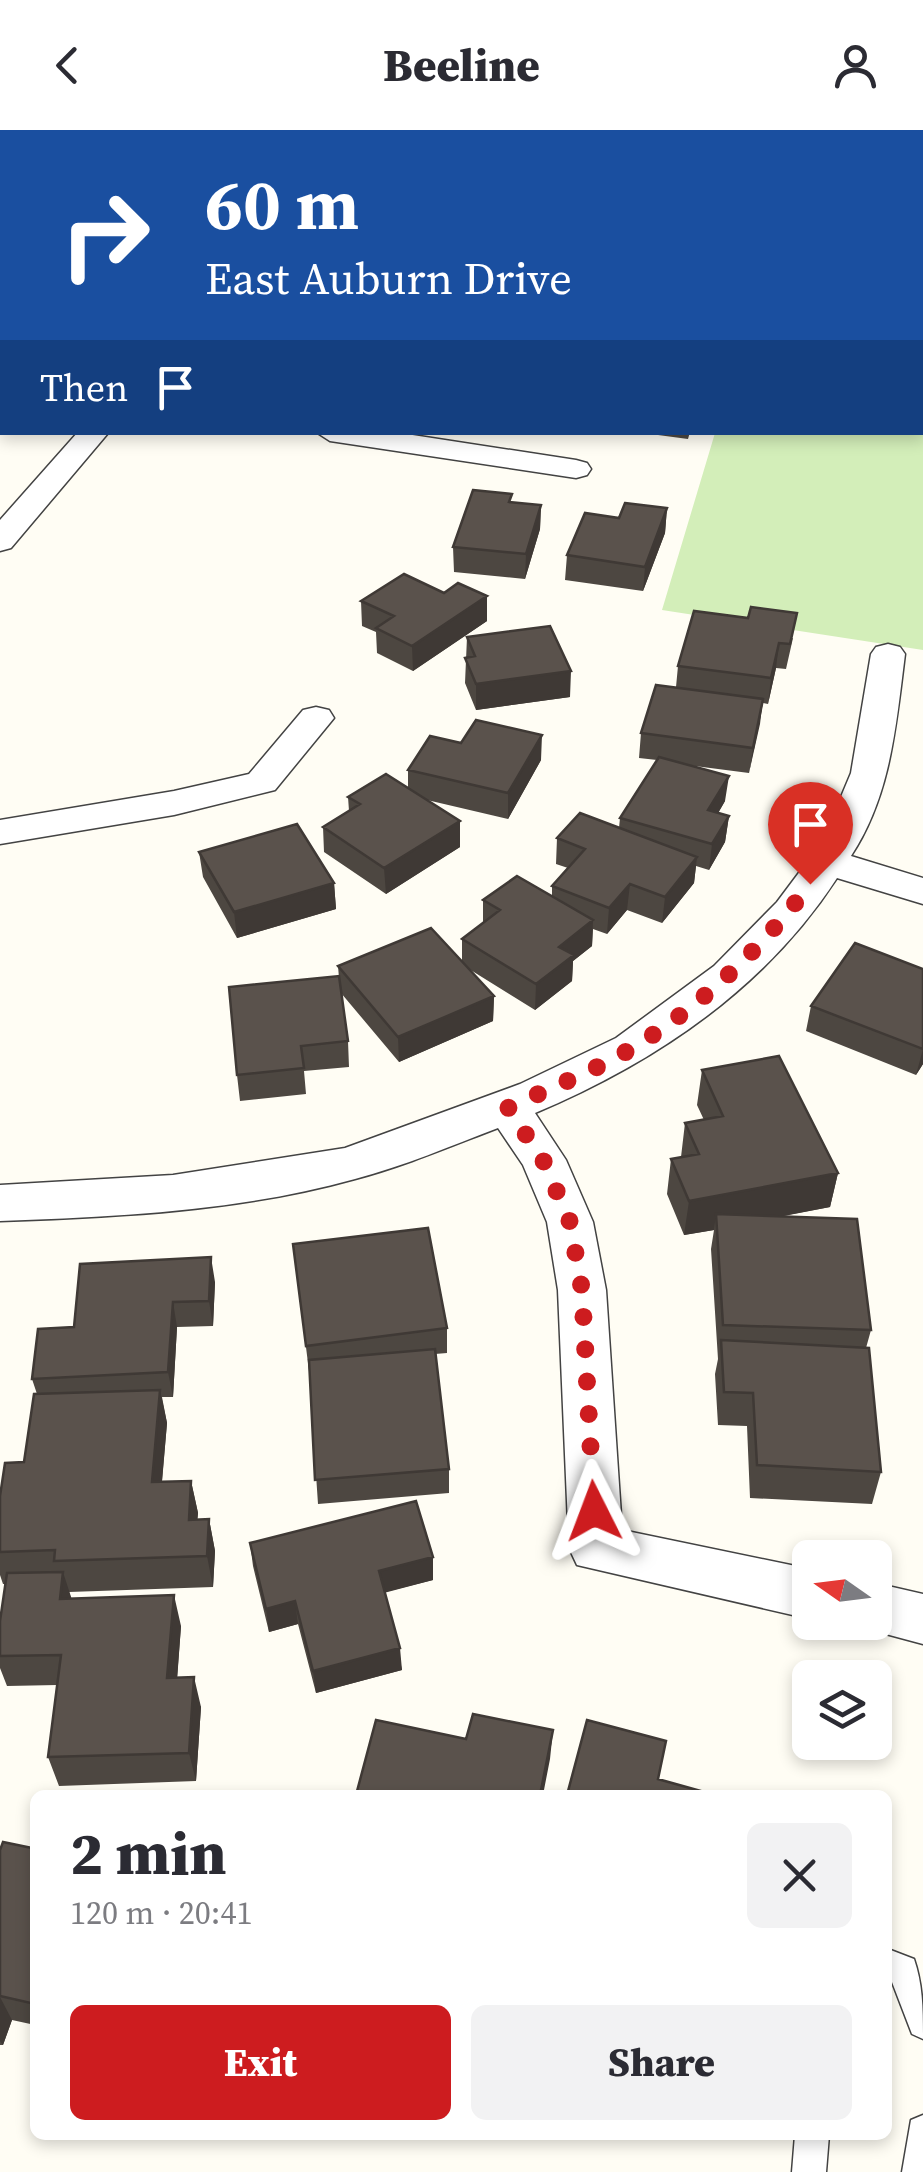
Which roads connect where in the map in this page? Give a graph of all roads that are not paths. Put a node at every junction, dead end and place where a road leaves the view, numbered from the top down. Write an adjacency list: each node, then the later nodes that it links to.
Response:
1 (92, 435): 4 (street)
2 (350, 435): 3 (street)
3 (576, 468)
4 (0, 541)
5 (888, 654): 8 (street)
6 (316, 718): 7 (street)
7 (0, 832)
8 (827, 862): 9 (street); 10 (street)
9 (923, 891)
10 (508, 1108): 11 (street); 12 (street)
11 (0, 1203)
12 (792, 1590)
13 (892, 1612): 14 (street)
14 (923, 1619)
15 (892, 1966): 16 (lane)
16 (923, 2024)
17 (923, 2132): 20 (lane)
18 (812, 2140): 19 (lane)
19 (809, 2172)
20 (919, 2172)

